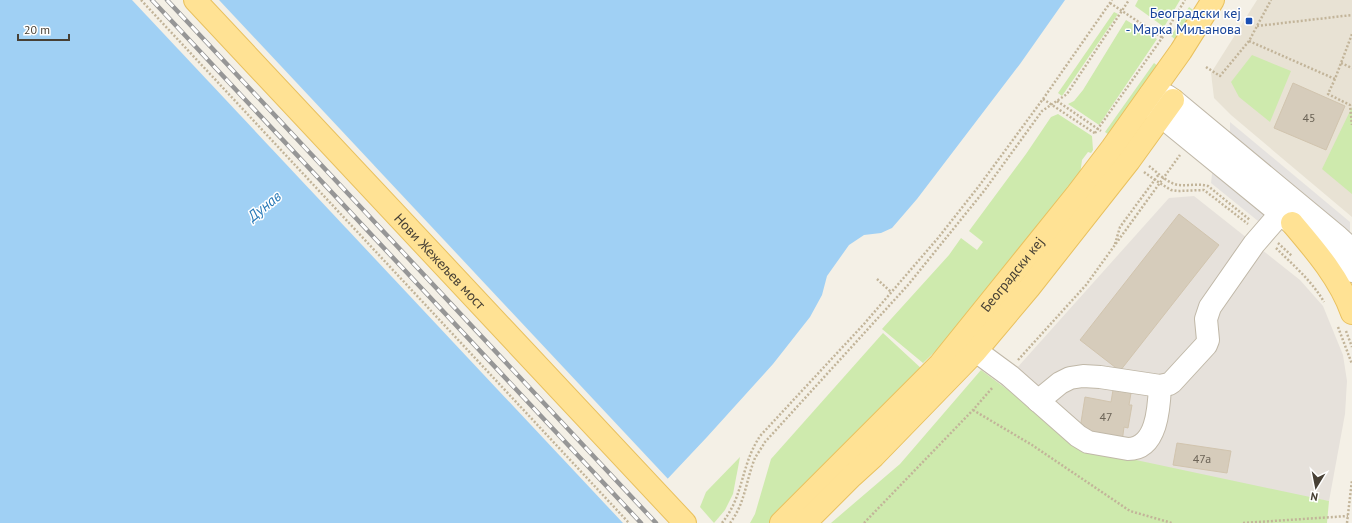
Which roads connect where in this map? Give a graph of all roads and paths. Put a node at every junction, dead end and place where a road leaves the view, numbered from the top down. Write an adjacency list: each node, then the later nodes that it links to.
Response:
1 (141, 0): 45 (path)
2 (195, 0): 46 (main road, Нови Жежељев мост)
3 (1130, 0): 8 (path)
4 (1185, 0): 12 (path)
5 (1213, 0): 19 (main road, Београдски кеј)
6 (1271, 0): 10 (path)
7 (1111, 1): 8 (path); 20 (path)
8 (1122, 11): 12 (path); 21 (path)
9 (1352, 15): 10 (path)
10 (1257, 26): 13 (path)
11 (1352, 34): 15 (path)
12 (1162, 38): 14 (path); 25 (path)
13 (1249, 41): 16 (path); 18 (path)
14 (1167, 42)
15 (1341, 63): 17 (path); 18 (path)
16 (1206, 67)
17 (1352, 68)
18 (1335, 79): 24 (path)
19 (1150, 95): 23 (street); 49 (main road, Београдски кеј)
20 (1043, 99): 22 (path); 36 (path)
21 (1057, 101): 22 (path); 25 (path)
22 (1052, 104): 26 (path); 48 (path)
23 (1167, 108): 31 (street); 33 (street); 38 (main road, Београдски кеј)
24 (1352, 125)
25 (1098, 129): 26 (path); 27 (path)
26 (1095, 133): 28 (path)
27 (1106, 134)
28 (1099, 136)
29 (1181, 154): 32 (path)
30 (1160, 174): 32 (path)
31 (1286, 218): 34 (street); 37 (main road); 40 (street)
32 (1114, 246): 39 (path)
33 (1352, 250)
34 (1352, 271)
35 (877, 279): 36 (path)
36 (891, 292): 47 (path)
37 (1352, 313)
38 (976, 351): 39 (street); 50 (main road, Београдски кеј)
39 (1006, 373): 41 (street); 42 (path)
40 (1160, 386): 41 (street); 41 (street)
41 (1038, 401)
42 (973, 410): 51 (path); 52 (path)
43 (1352, 480): 44 (path)
44 (1348, 516): 53 (path); 54 (path)
45 (629, 523)
46 (685, 523)
47 (722, 523)
48 (730, 523)
49 (781, 523)
50 (805, 523)
51 (864, 523)
52 (1172, 523)
53 (1244, 523)
54 (1347, 523)

